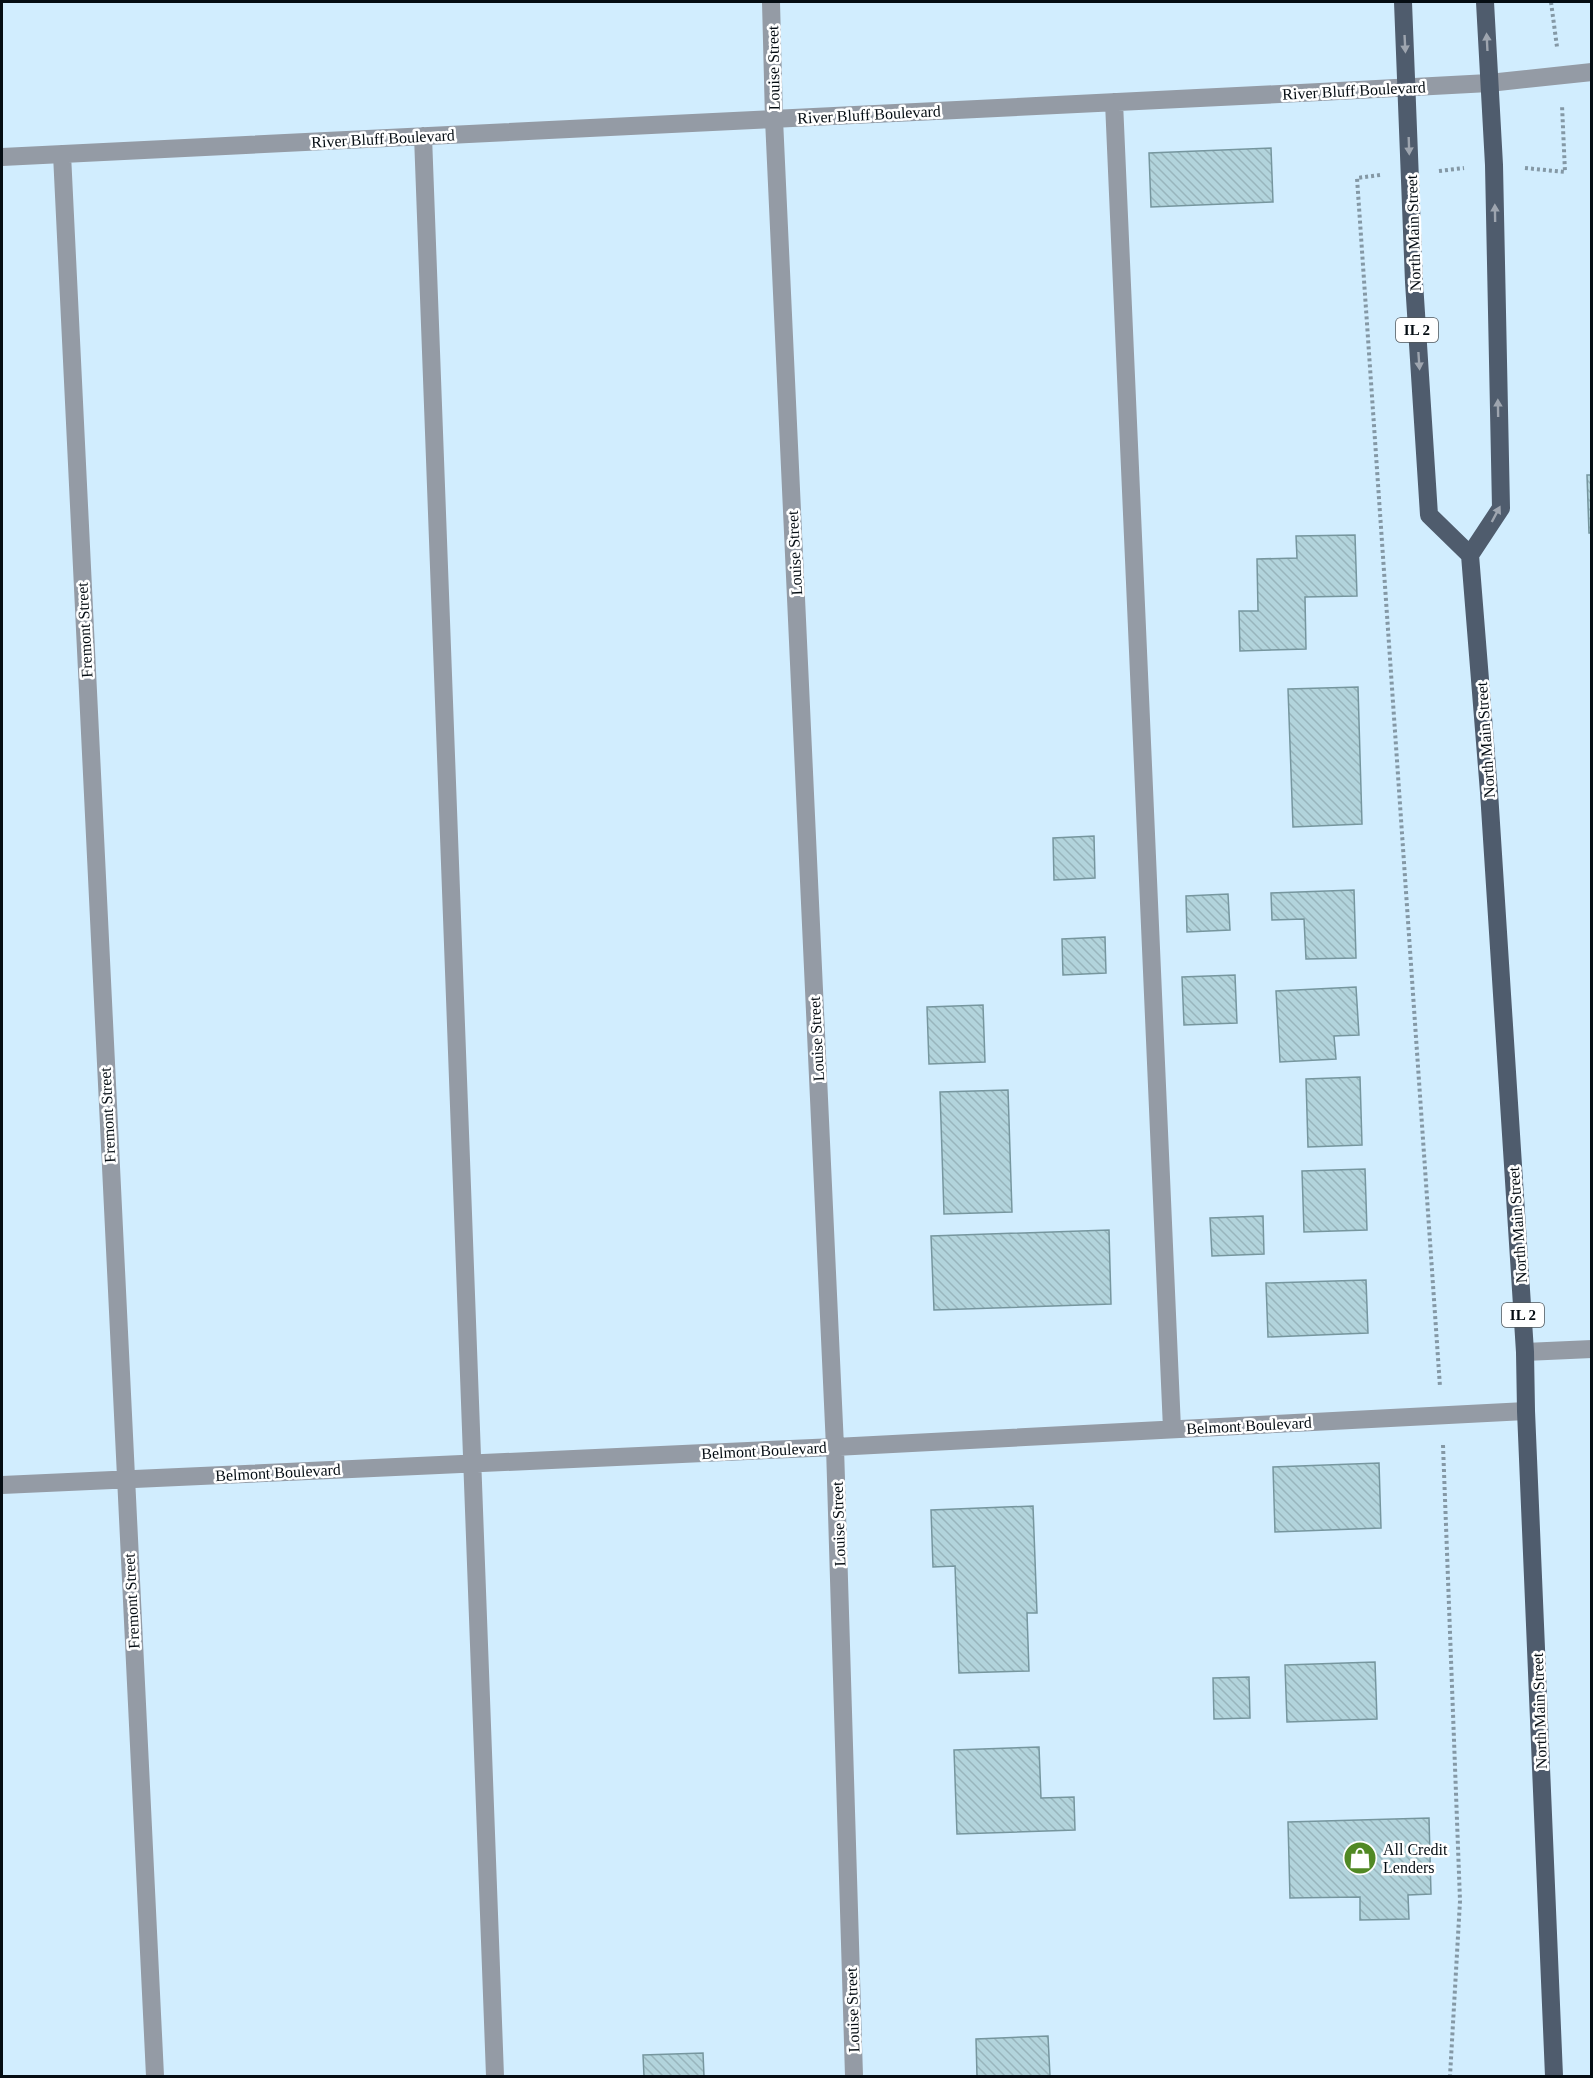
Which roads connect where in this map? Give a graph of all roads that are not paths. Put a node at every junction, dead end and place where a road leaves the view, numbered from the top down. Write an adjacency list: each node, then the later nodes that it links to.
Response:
1 (771, 2): 8 (street, Louise Street)
2 (1402, 2): 6 (main road, North Main Street / IL 2, one-way to 6)
3 (1485, 2): 5 (main road, one-way to 3)
4 (1592, 72): 5 (street, River Bluff Boulevard)
5 (1489, 83): 6 (street, River Bluff Boulevard); 12 (main road, one-way to 5)
6 (1407, 87): 7 (street, River Bluff Boulevard); 12 (main road, North Main Street / IL 2, one-way to 12)
7 (1114, 102): 8 (street, River Bluff Boulevard); 16 (street)
8 (774, 119): 9 (street, River Bluff Boulevard); 17 (street, Louise Street)
9 (423, 136): 10 (street, River Bluff Boulevard); 18 (street)
10 (62, 154): 11 (street, River Bluff Boulevard); 19 (street, Fremont Street)
11 (2, 157)
12 (1470, 555): 14 (main road, North Main Street / IL 2)
13 (1592, 1349): 14 (street)
14 (1526, 1352): 15 (main road, North Main Street / IL 2)
15 (1526, 1411): 16 (street, Belmont Boulevard); 24 (main road, North Main Street / IL 2)
16 (1172, 1429): 17 (street, Belmont Boulevard)
17 (835, 1447): 18 (street, Belmont Boulevard); 23 (street, Louise Street)
18 (472, 1463): 19 (street, Belmont Boulevard); 22 (street)
19 (125, 1479): 20 (street, Belmont Boulevard); 21 (street, Fremont Street)
20 (2, 1485)
21 (155, 2076)
22 (495, 2076)
23 (854, 2076)
24 (1554, 2076)

